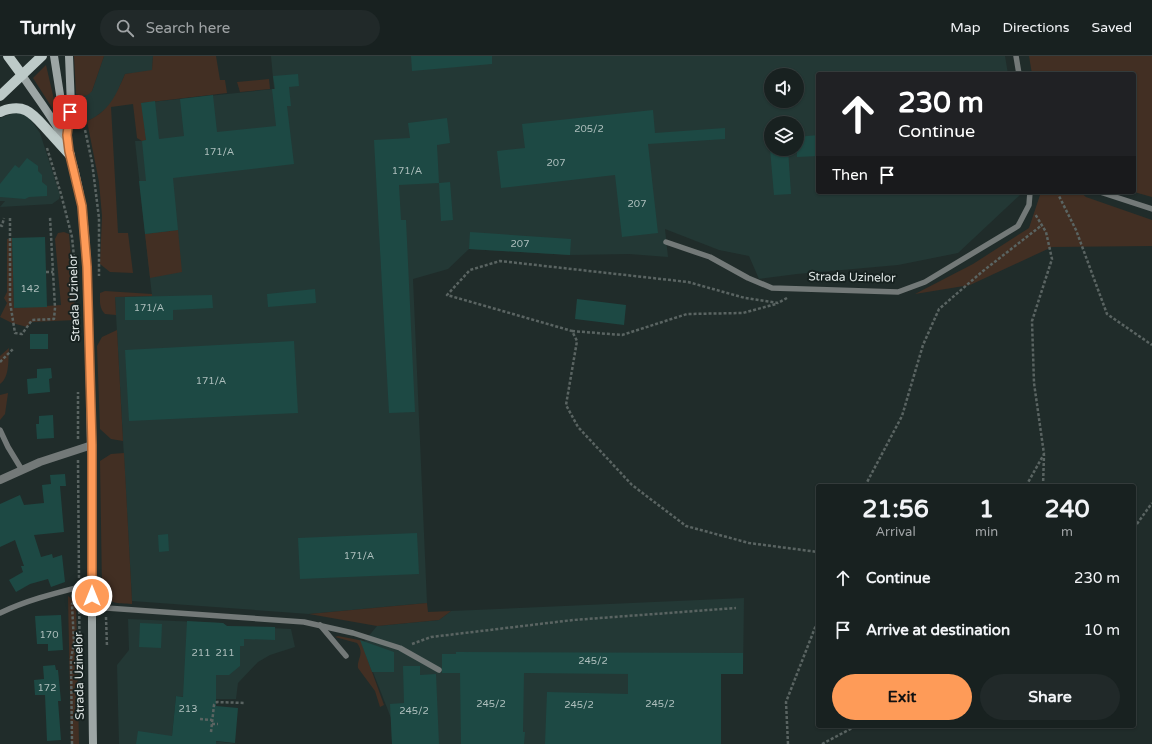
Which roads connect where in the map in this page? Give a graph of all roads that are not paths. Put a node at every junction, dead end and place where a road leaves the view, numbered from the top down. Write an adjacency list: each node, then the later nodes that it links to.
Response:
1 (8, 56): 7 (main road, Strada Uzinelor)
2 (42, 56): 7 (main road)
3 (54, 56): 10 (street, Strada Uzinelor)
4 (69, 56): 10 (street)
5 (1016, 56): 6 (lane)
6 (1019, 72)
7 (22, 75): 8 (main road); 11 (street, Strada Uzinelor)
8 (0, 96)
9 (0, 112): 11 (main road)
10 (67, 135): 11 (street, Strada Uzinelor)
11 (69, 153): 17 (street, Strada Uzinelor)
12 (1030, 194): 15 (lane, Strada Uzinelor)
13 (1106, 194): 14 (lane)
14 (1152, 209)
15 (666, 242)
16 (0, 430): 18 (lane)
17 (92, 445): 18 (street); 20 (street, Strada Uzinelor)
18 (22, 470): 19 (street)
19 (0, 480)
20 (91, 584): 21 (street, Strada Uzinelor); 22 (lane)
21 (92, 607): 23 (lane); 26 (street, Strada Uzinelor)
22 (0, 613)
23 (320, 625): 24 (lane); 25 (lane)
24 (346, 656)
25 (439, 670)
26 (93, 744)

